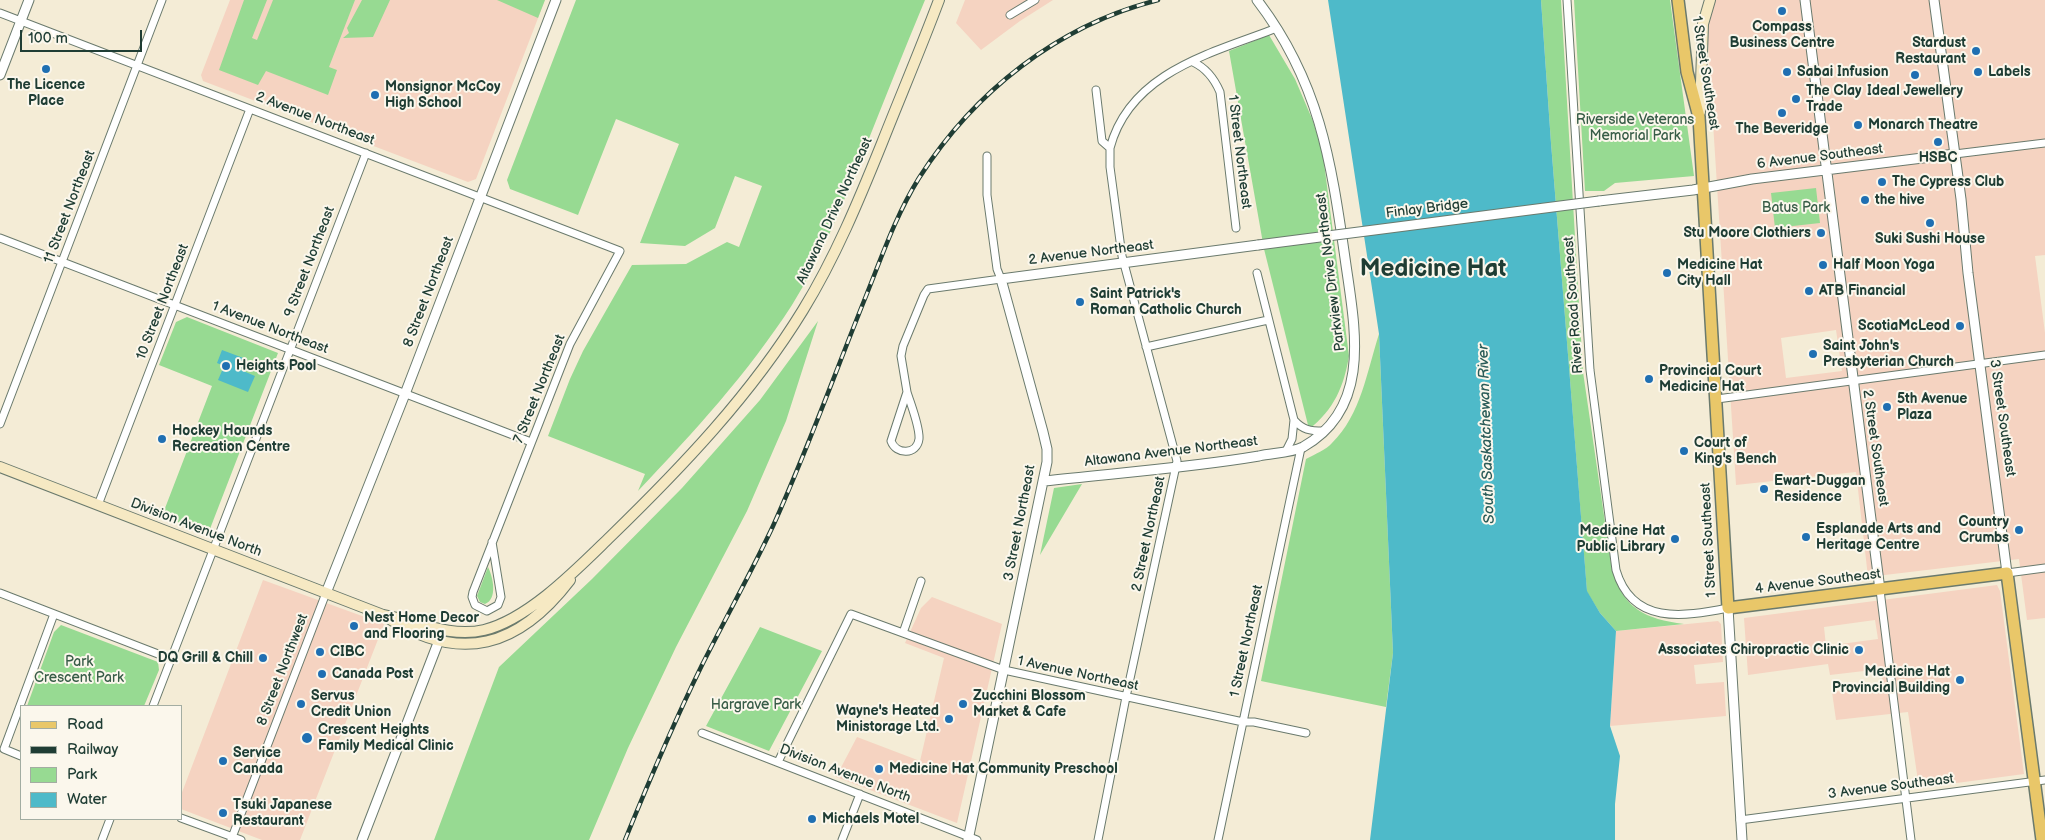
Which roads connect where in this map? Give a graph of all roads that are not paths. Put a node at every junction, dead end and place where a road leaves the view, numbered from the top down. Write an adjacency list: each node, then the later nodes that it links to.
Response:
1 (29, 0): 15 (street)
2 (162, 0): 19 (street, 11 Street Northeast)
3 (556, 0): 31 (street, 8 Street Northeast)
4 (938, 0): 17 (main road, Altawana Drive Northeast)
5 (942, 0): 17 (main road, Altawana Drive Northeast)
6 (1035, 0): 14 (street)
7 (1257, 0): 16 (street, Parkview Drive Northeast)
8 (1567, 0): 70 (street, River Road Southeast)
9 (1678, 0): 23 (main road, 1 Street Southeast)
10 (1710, 0): 23 (main road)
11 (1805, 0): 29 (street, 2 Street Southeast)
12 (1934, 0): 27 (street, 3 Street Southeast)
13 (0, 13): 15 (street, 2 Avenue Northeast)
14 (1010, 16)
15 (21, 21): 19 (street, 2 Avenue Northeast); 20 (street)
16 (1276, 28): 18 (street); 53 (street, Parkview Drive Northeast)
17 (928, 30): 63 (main road, Altawana Drive Northeast)
18 (1193, 62): 25 (street); 33 (street, 1 Street Northeast)
19 (137, 66): 22 (street, 2 Avenue Northeast); 37 (street, 11 Street Northeast)
20 (0, 75)
21 (1096, 90): 25 (street, 2 Street Northeast)
22 (250, 109): 26 (street, 2 Avenue Northeast); 41 (street, 10 Street Northeast)
23 (1700, 118): 30 (main road, 1 Street Southeast)
24 (2045, 143): 27 (street, 6 Avenue Southeast)
25 (1110, 148): 38 (street, 2 Street Northeast)
26 (366, 153): 31 (street, 2 Avenue Northeast); 44 (street, 9 Street Northeast)
27 (1955, 154): 29 (street, 6 Avenue Southeast); 46 (street, 3 Street Southeast)
28 (987, 156): 40 (street, 3 Street Northeast)
29 (1827, 170): 30 (street, 6 Avenue Southeast); 47 (street, 2 Street Southeast)
30 (1705, 187): 32 (street, 6 Avenue Southeast); 50 (main road, 1 Street Southeast)
31 (480, 197): 36 (street, 2 Avenue Northeast); 49 (street, 8 Street Northeast)
32 (1599, 201): 35 (street, Finlay Bridge, bridge)
33 (1236, 228)
34 (0, 238): 37 (street, 1 Avenue Northeast)
35 (1258, 245): 38 (street, 2 Avenue Northeast)
36 (620, 251): 54 (street, 7 Street Northeast)
37 (62, 262): 41 (street, 1 Avenue Northeast); 52 (street, 11 Street Northeast)
38 (1123, 263): 40 (street, 2 Avenue Northeast); 43 (street, 2 Street Northeast)
39 (1257, 272): 42 (street)
40 (1000, 278): 48 (street, 2 Avenue Northeast); 59 (street, 3 Street Northeast)
41 (175, 305): 44 (street, 1 Avenue Northeast); 60 (street, 10 Street Northeast)
42 (1268, 320): 43 (street); 51 (street)
43 (1146, 348): 58 (street, 2 Street Northeast)
44 (290, 350): 49 (street, 1 Avenue Northeast); 62 (street, 9 Street Northeast)
45 (2045, 355): 46 (street)
46 (1979, 364): 47 (street); 65 (street, 3 Street Southeast)
47 (1852, 381): 50 (street); 67 (street, 2 Street Southeast)
48 (908, 392): 48 (street)
49 (405, 394): 54 (street, 1 Avenue Northeast); 69 (street, 8 Street Northeast)
50 (1717, 399): 71 (main road, 1 Street Southeast)
51 (1294, 420): 53 (street); 56 (street)
52 (0, 424)
53 (1323, 431): 55 (street, Parkview Drive Northeast)
54 (531, 442): 61 (street, 7 Street Northeast)
55 (1302, 448): 56 (street, Altawana Avenue Northeast); 85 (street, 1 Street Northeast)
56 (1286, 451): 58 (street, Altawana Avenue Northeast)
57 (0, 467): 60 (main road, Division Avenue North)
58 (1176, 467): 59 (street, Altawana Avenue Northeast); 81 (street, 2 Street Northeast)
59 (1044, 481): 80 (street, 3 Street Northeast)
60 (98, 505): 62 (main road, Division Avenue North)
61 (492, 542): 61 (street, 7 Street Northeast)
62 (214, 548): 69 (main road, Division Avenue North); 79 (street, 9 Street Northeast)
63 (580, 566): 75 (main road, Altawana Drive Northeast); 78 (main road, Altawana Drive Northeast)
64 (2045, 568): 65 (street)
65 (2007, 573): 67 (main road, 4 Avenue Southeast); 90 (main road, 3 Street Southeast)
66 (921, 581): 76 (street)
67 (1880, 590): 71 (main road, 4 Avenue Southeast); 92 (street, 2 Street Southeast)
68 (0, 593): 72 (street)
69 (326, 593): 73 (main road, Division Avenue North); 96 (street, 8 Street Northwest)
70 (1635, 602): 71 (street, 4 Avenue Southeast)
71 (1728, 608): 95 (street, 1 Street Southeast)
72 (54, 614): 79 (street); 82 (street)
73 (383, 614): 74 (main road, Division Avenue North); 77 (main road, Division Avenue North)
74 (443, 630): 75 (main road, Division Avenue North); 77 (street)
75 (466, 632)
76 (903, 633): 80 (street, 1 Avenue Northeast); 89 (street, 1 Avenue Northeast)
77 (438, 640): 78 (main road, Division Avenue North); 100 (street)
78 (466, 644)
79 (171, 659): 83 (street, 9 Street Northeast)
80 (1004, 670): 81 (street, 1 Avenue Northeast); 97 (street, 3 Street Northeast)
81 (1126, 697): 85 (street, 1 Avenue Northeast); 102 (street, 2 Street Northeast)
82 (20, 705)
83 (153, 705)
84 (20, 706): 88 (street)
85 (1243, 722): 87 (street, 1 Avenue Northeast); 103 (street, 1 Street Northeast)
86 (702, 733): 89 (street, Division Avenue North)
87 (1306, 733)
88 (20, 756)
89 (778, 762): 91 (street, Division Avenue North)
90 (2040, 780): 92 (street, 3 Avenue Southeast); 106 (main road, 3 Street Southeast)
91 (860, 794): 97 (street, Division Avenue North); 101 (street)
92 (1906, 798): 95 (street, 3 Avenue Southeast); 105 (street, 2 Street Southeast)
93 (182, 818): 96 (street)
94 (110, 820): 98 (street)
95 (1740, 820): 104 (street, 1 Street Southeast)
96 (232, 838): 99 (street)
97 (971, 839)
98 (102, 840)
99 (241, 840)
100 (362, 840)
101 (842, 840)
102 (1098, 840)
103 (1218, 840)
104 (1742, 840)
105 (1911, 840)
106 (2042, 840)

